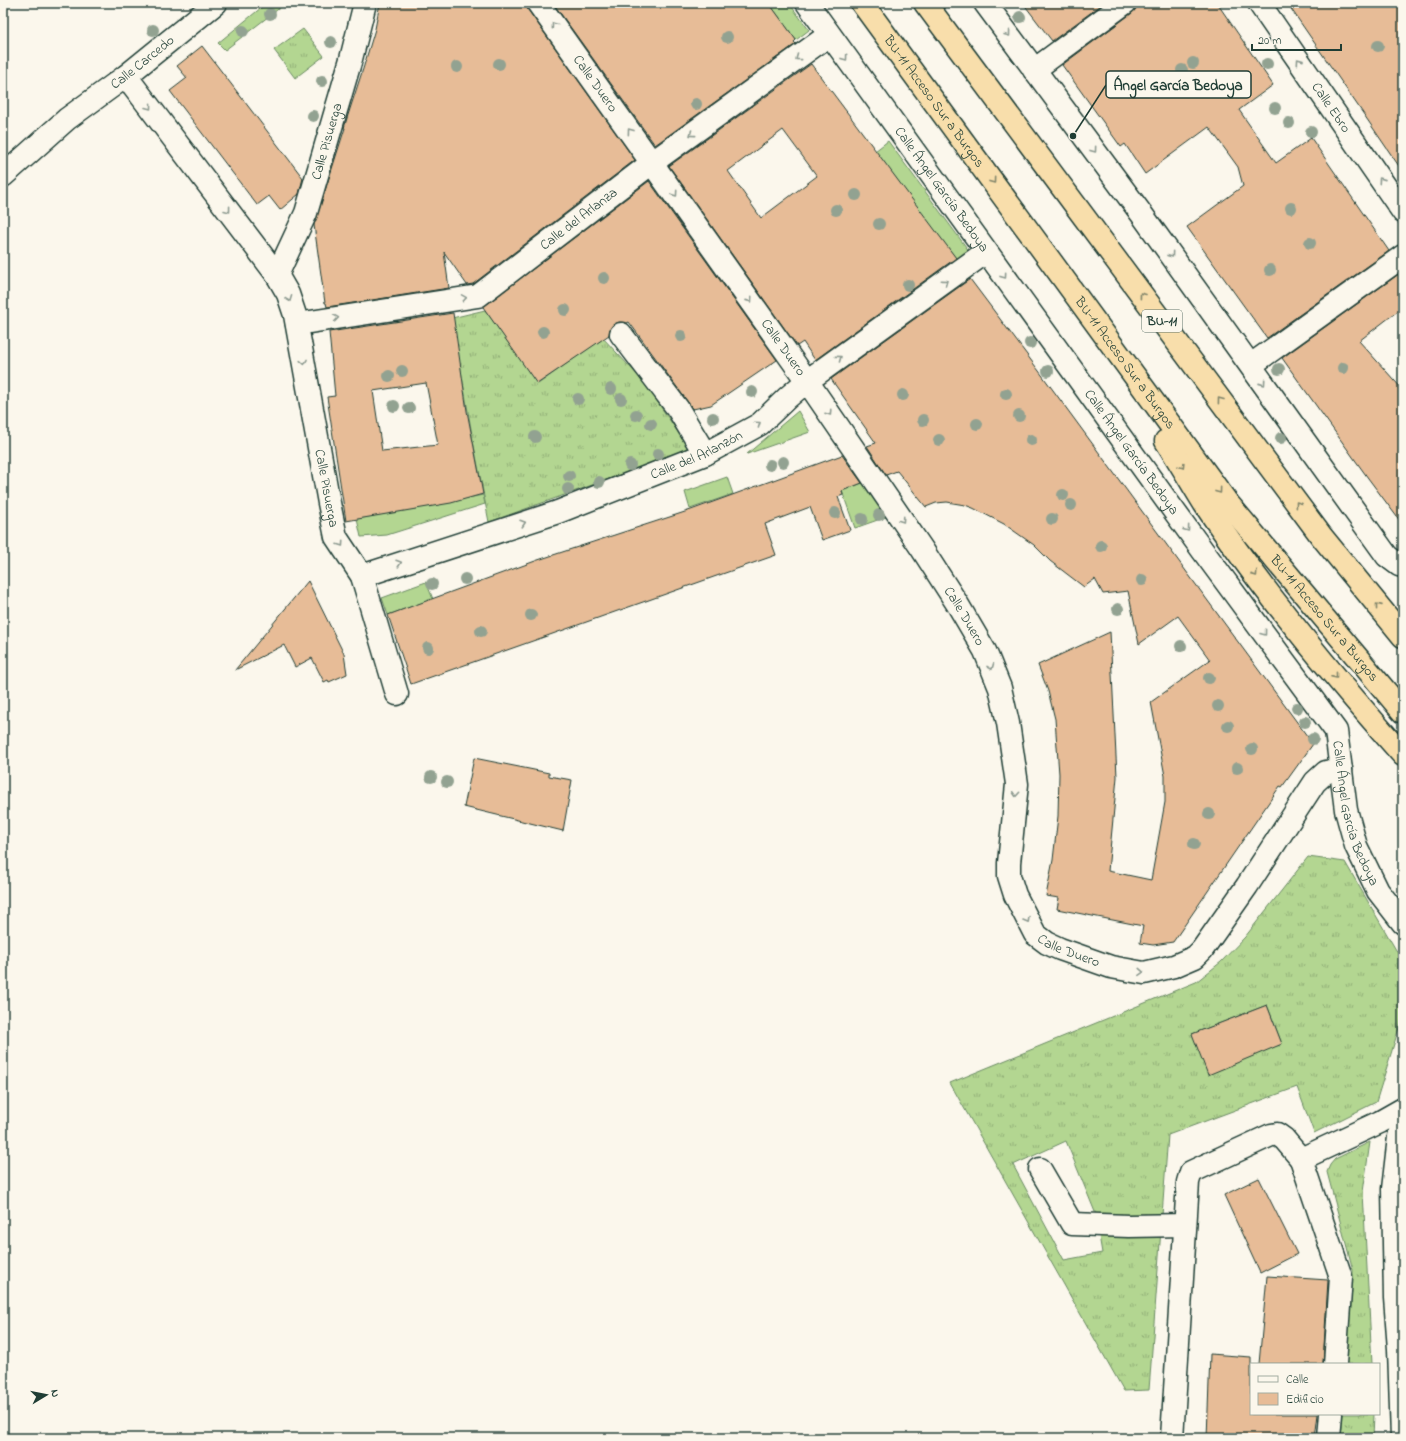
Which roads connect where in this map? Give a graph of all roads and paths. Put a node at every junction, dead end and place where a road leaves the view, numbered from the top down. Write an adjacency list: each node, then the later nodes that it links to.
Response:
1 (216, 3): 12 (street, Calle Carcedo)
2 (365, 3): 18 (street, Calle Pisuerga)
3 (538, 3): 13 (street, Calle Duero, one-way to 3)
4 (806, 3): 10 (street, Calle Ángel García Bedoya)
5 (862, 3): 19 (highway, BU-11 Acceso Sur a Burgos, one-way to 19)
6 (925, 3): 27 (highway, BU-11, one-way to 6)
7 (985, 3): 11 (street, one-way to 11)
8 (1124, 3): 11 (street)
9 (1259, 3): 15 (street, Calle Ebro, one-way to 9)
10 (829, 35): 13 (street, Calle del Arlanza, one-way to 13); 16 (street, Calle Ángel García Bedoya, one-way to 16)
11 (1034, 70): 22 (street, one-way to 22)
12 (126, 76): 14 (street, Calle Carcedo); 18 (street, Calle Pisuerga, one-way to 18)
13 (653, 162): 20 (street, Calle del Arlanza, one-way to 13); 23 (street, Calle Duero, one-way to 23)
14 (3, 176)
15 (1403, 212)
16 (986, 252): 23 (street, Calle del Arlanzón, one-way to 16); 31 (street, Calle Ángel García Bedoya, one-way to 31)
17 (1403, 256): 22 (street)
18 (278, 275): 20 (street, Calle Pisuerga, one-way to 20)
19 (1081, 302): 29 (highway, BU-11 Acceso Sur a Burgos, one-way to 29); 30 (highway, one-way to 30)
20 (297, 324): 26 (street, Calle Pisuerga, one-way to 26)
21 (621, 334): 24 (street)
22 (1251, 365): 25 (street, one-way to 25)
23 (807, 381): 24 (street, Calle del Arlanzón, one-way to 23); 31 (street, Calle Duero, one-way to 31)
24 (705, 454): 26 (street, Calle del Arlanzón, one-way to 24)
25 (1403, 566)
26 (362, 576): 28 (street, Calle Pisuerga)
27 (1403, 636)
28 (397, 694)
29 (1403, 712)
30 (1403, 755)
31 (1341, 769): 32 (street, Calle Ángel García Bedoya)
32 (1403, 922)
33 (1403, 1109): 35 (street)
34 (1403, 1114): 42 (street)
35 (1301, 1159): 37 (street); 38 (street)
36 (1040, 1169): 37 (street)
37 (1185, 1225): 40 (street)
38 (1335, 1363)
39 (1331, 1415): 41 (street)
40 (1172, 1438)
41 (1329, 1438)
42 (1402, 1438)

